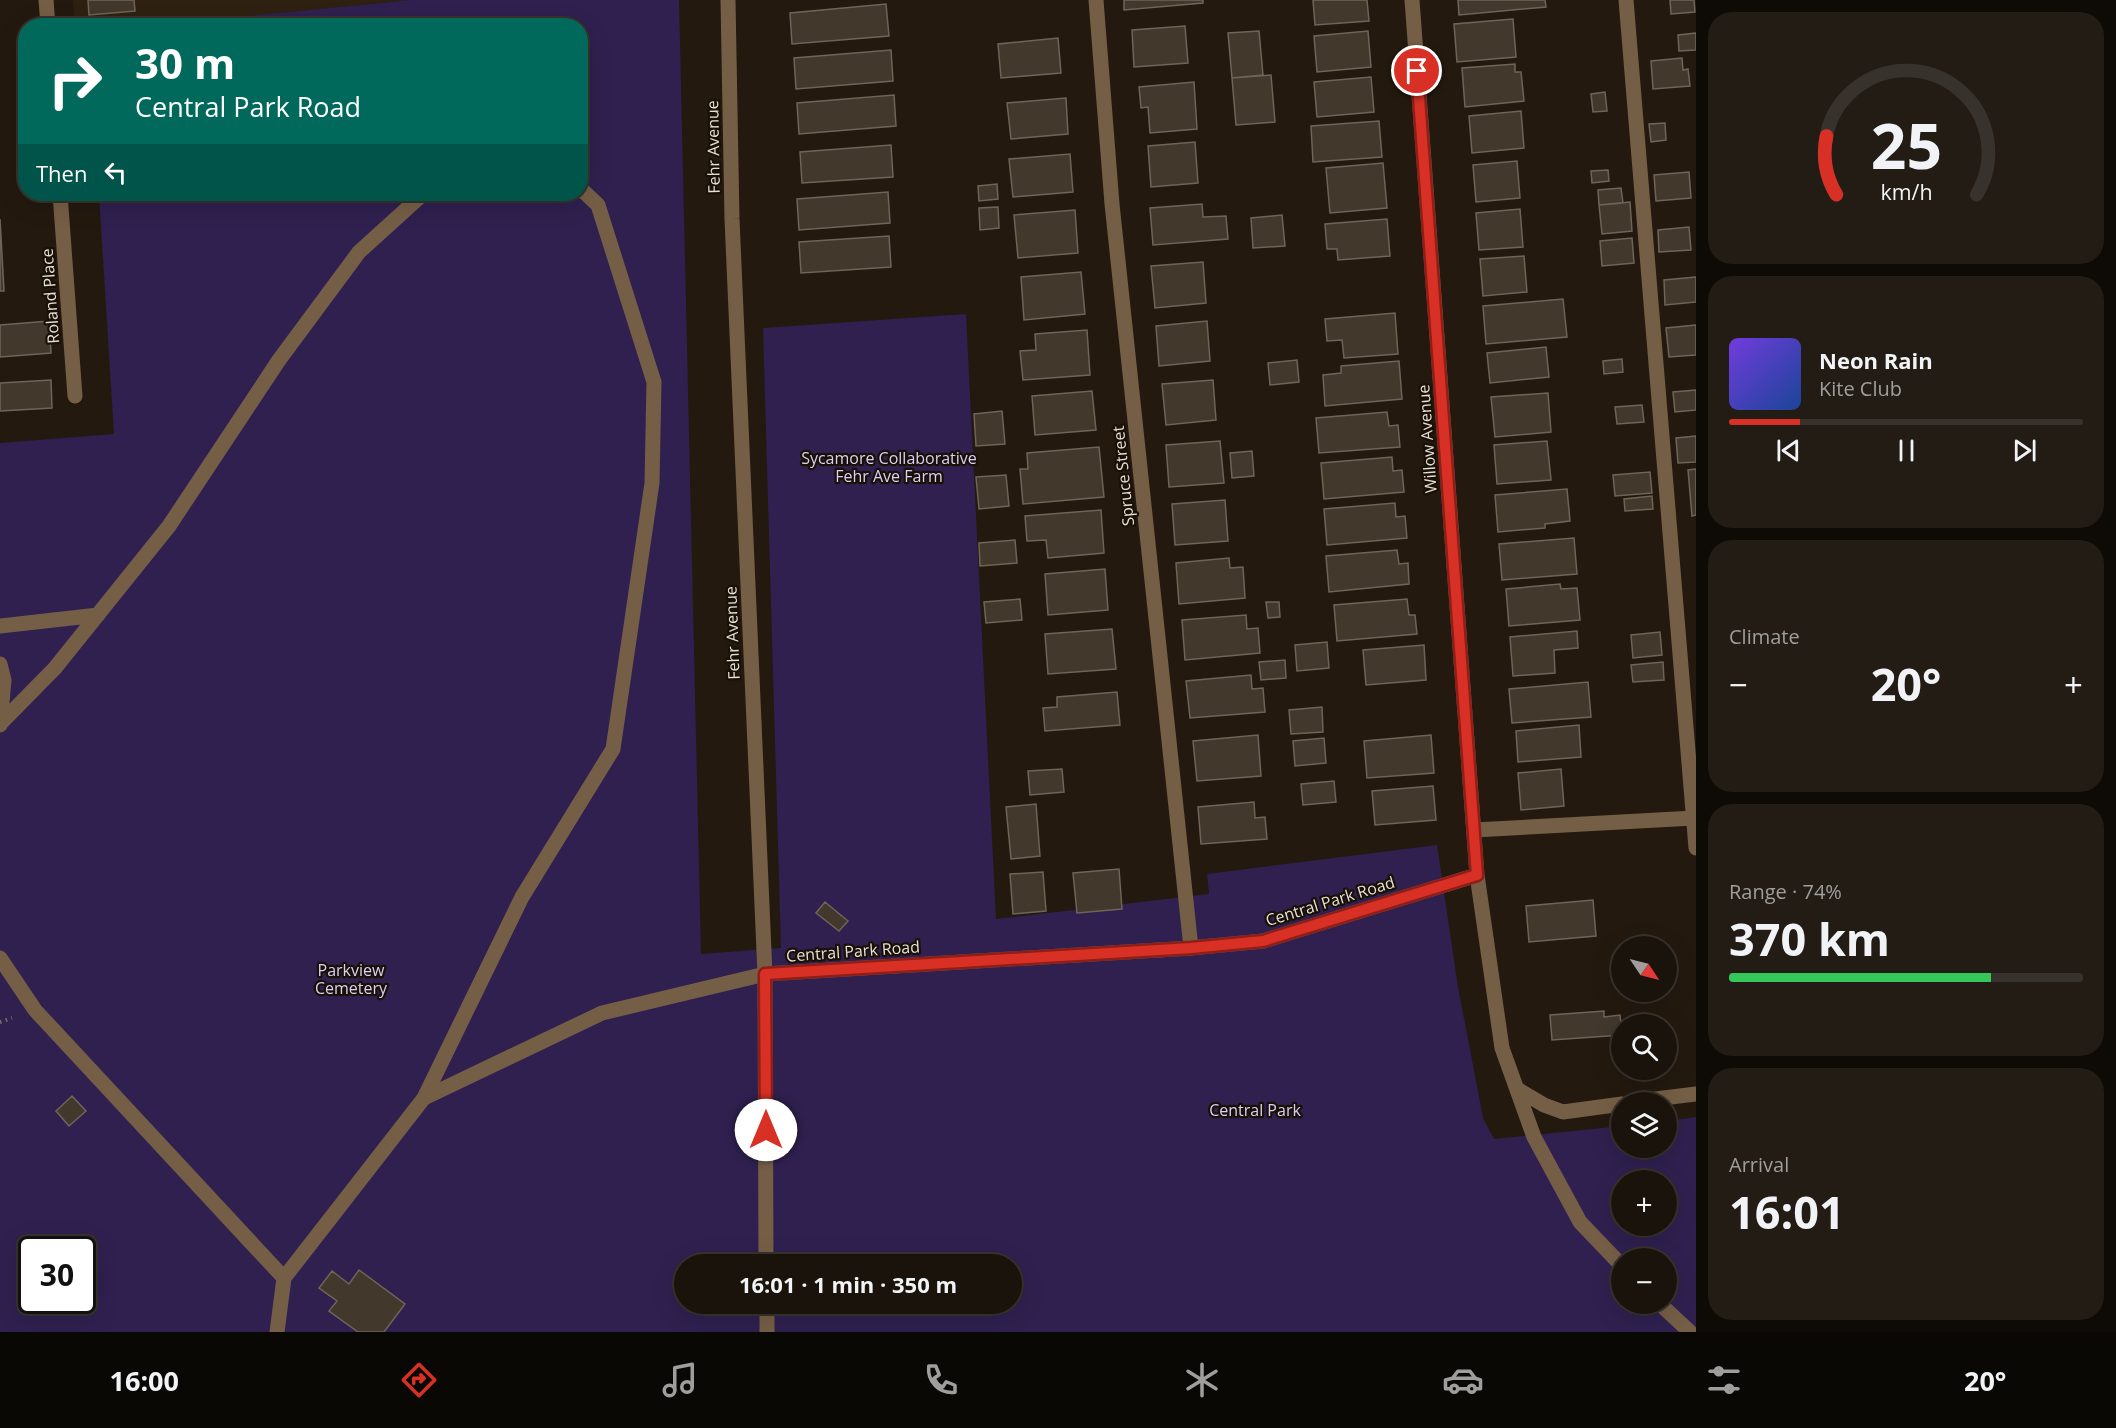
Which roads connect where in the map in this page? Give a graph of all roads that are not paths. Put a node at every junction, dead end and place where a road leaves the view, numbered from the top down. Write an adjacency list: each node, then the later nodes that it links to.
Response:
1 (46, 0): 6 (street)
2 (728, 0): 21 (street, Fehr Avenue)
3 (1096, 0): 19 (street, Spruce Street)
4 (1412, 0): 16 (street, Willow Avenue)
5 (1626, 0): 15 (street)
6 (47, 18)
7 (588, 196): 25 (street)
8 (61, 201): 10 (street, Roland Place)
9 (415, 201): 11 (street)
10 (75, 396)
11 (98, 615): 12 (street); 14 (street)
12 (0, 626)
13 (0, 664): 14 (street)
14 (1, 724)
15 (1694, 818): 16 (street); 17 (street)
16 (1474, 830): 18 (street, Willow Avenue)
17 (1696, 848)
18 (1477, 875): 19 (street, Central Park Road); 22 (street)
19 (1191, 948): 21 (street, Central Park Road)
20 (0, 958): 29 (street)
21 (765, 974): 25 (street, Central Park Road); 27 (street, Fehr Avenue)
22 (1517, 1089): 26 (street); 28 (street)
23 (1696, 1094): 24 (street)
24 (1677, 1096)
25 (423, 1098): 29 (street)
26 (1611, 1105)
27 (766, 1254)
28 (1611, 1254)
29 (284, 1278): 32 (street)
30 (767, 1314): 33 (street)
31 (1671, 1314): 34 (street)
32 (277, 1332)
33 (767, 1332)
34 (1690, 1332)

